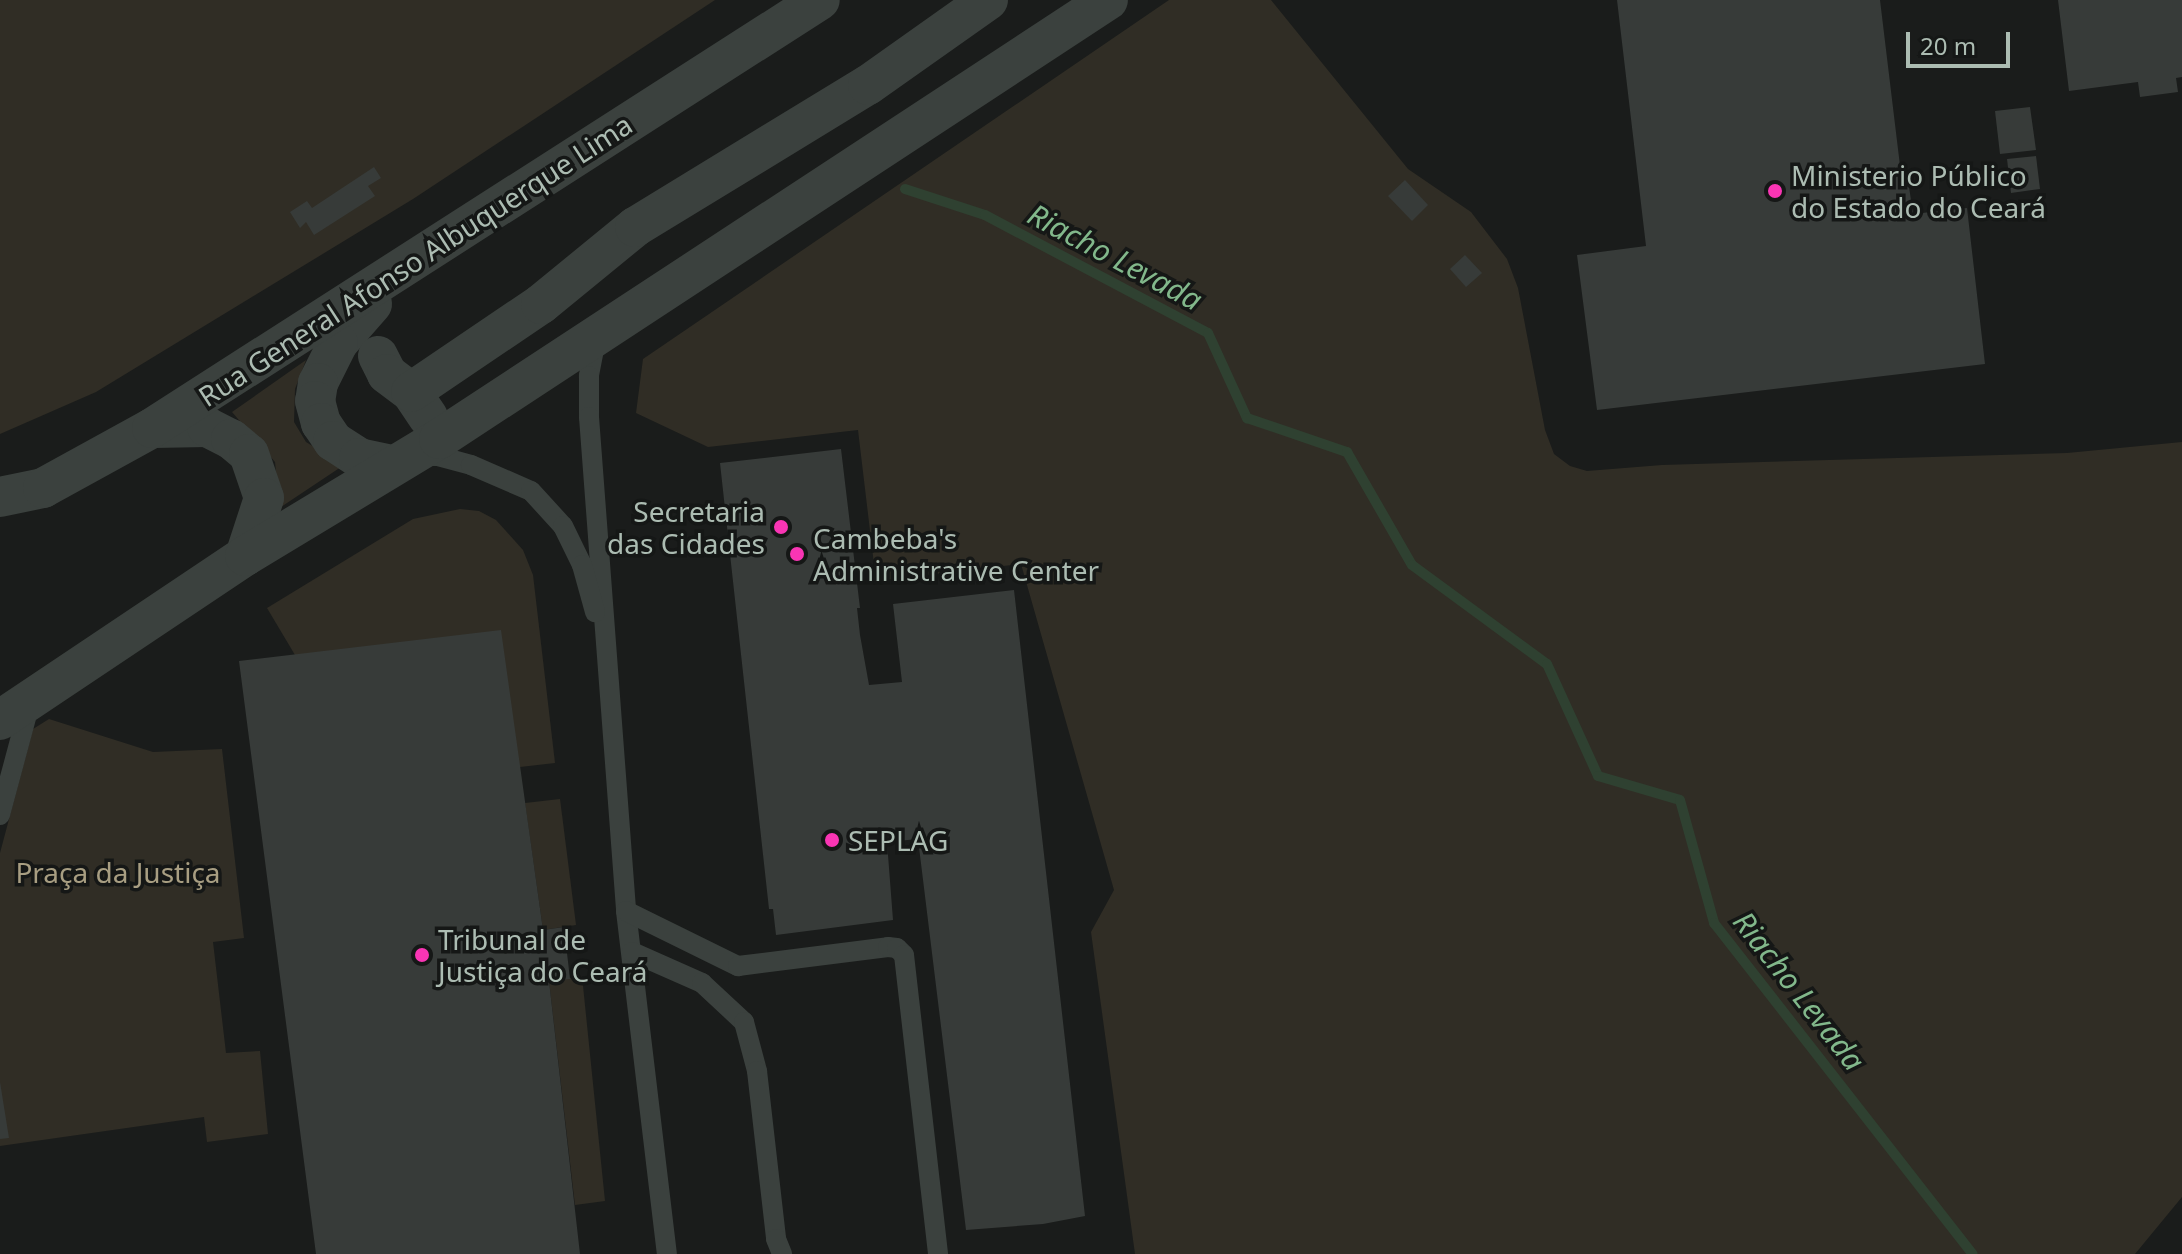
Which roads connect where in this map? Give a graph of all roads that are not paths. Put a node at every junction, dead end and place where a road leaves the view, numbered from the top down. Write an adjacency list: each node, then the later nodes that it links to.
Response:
1 (820, 0): 4 (street, Rua General Afonso Albuquerque Lima)
2 (988, 0): 6 (street)
3 (1108, 0): 5 (street)
4 (403, 268): 7 (street, Rua General Afonso Albuquerque Lima); 8 (street)
5 (597, 335): 8 (street); 11 (lane)
6 (378, 356)
7 (152, 428): 9 (street, Rua General Afonso Albuquerque Lima); 10 (street)
8 (397, 462): 10 (street); 11 (lane)
9 (0, 497)
10 (245, 556): 12 (street)
11 (607, 655): 14 (lane)
12 (16, 709): 13 (lane)
13 (0, 815)
14 (626, 911): 15 (lane); 18 (lane)
15 (632, 952): 16 (lane); 17 (lane)
16 (667, 1254)
17 (782, 1254)
18 (938, 1254)

